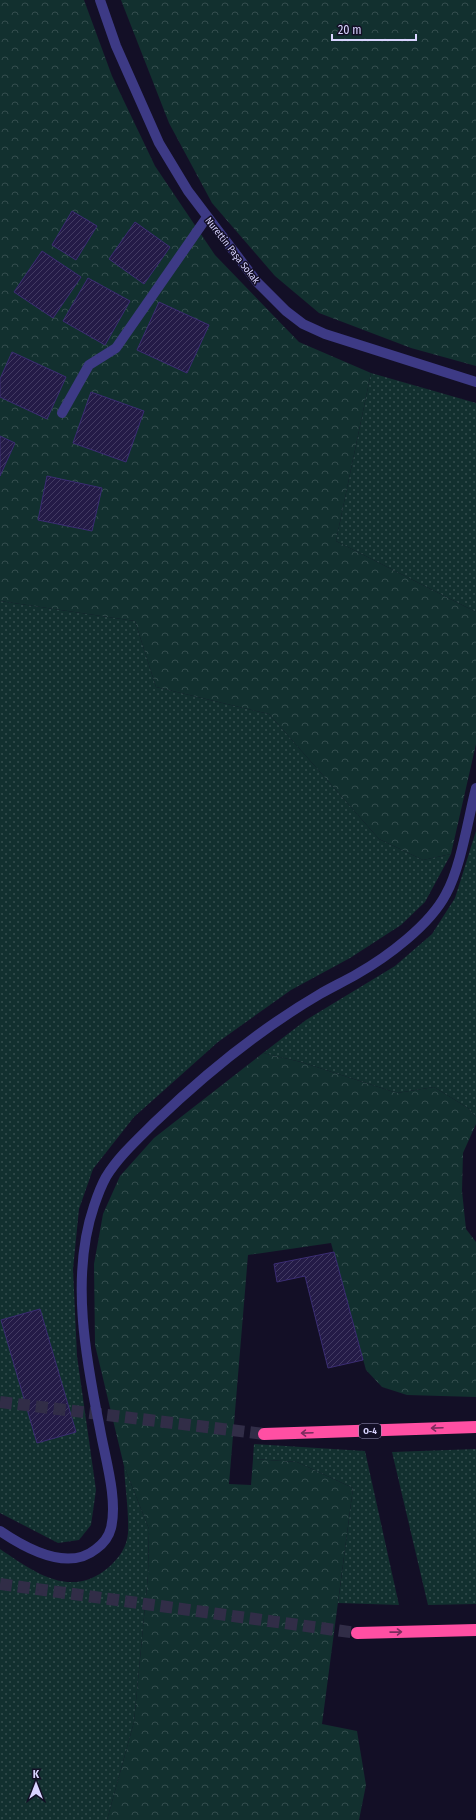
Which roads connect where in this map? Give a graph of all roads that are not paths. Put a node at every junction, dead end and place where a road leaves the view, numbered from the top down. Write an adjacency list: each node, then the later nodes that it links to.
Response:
1 (100, 0): 2 (street, Nurettin Paşa Sokak)
2 (207, 217): 3 (street, Nurettin Paşa Sokak); 4 (street)
3 (476, 382)
4 (62, 412)
5 (476, 788): 8 (street)
6 (476, 1427): 7 (highway, O-4, one-way to 7)
7 (264, 1434)
8 (0, 1531)
9 (476, 1630): 10 (highway, one-way to 9)
10 (357, 1633)

